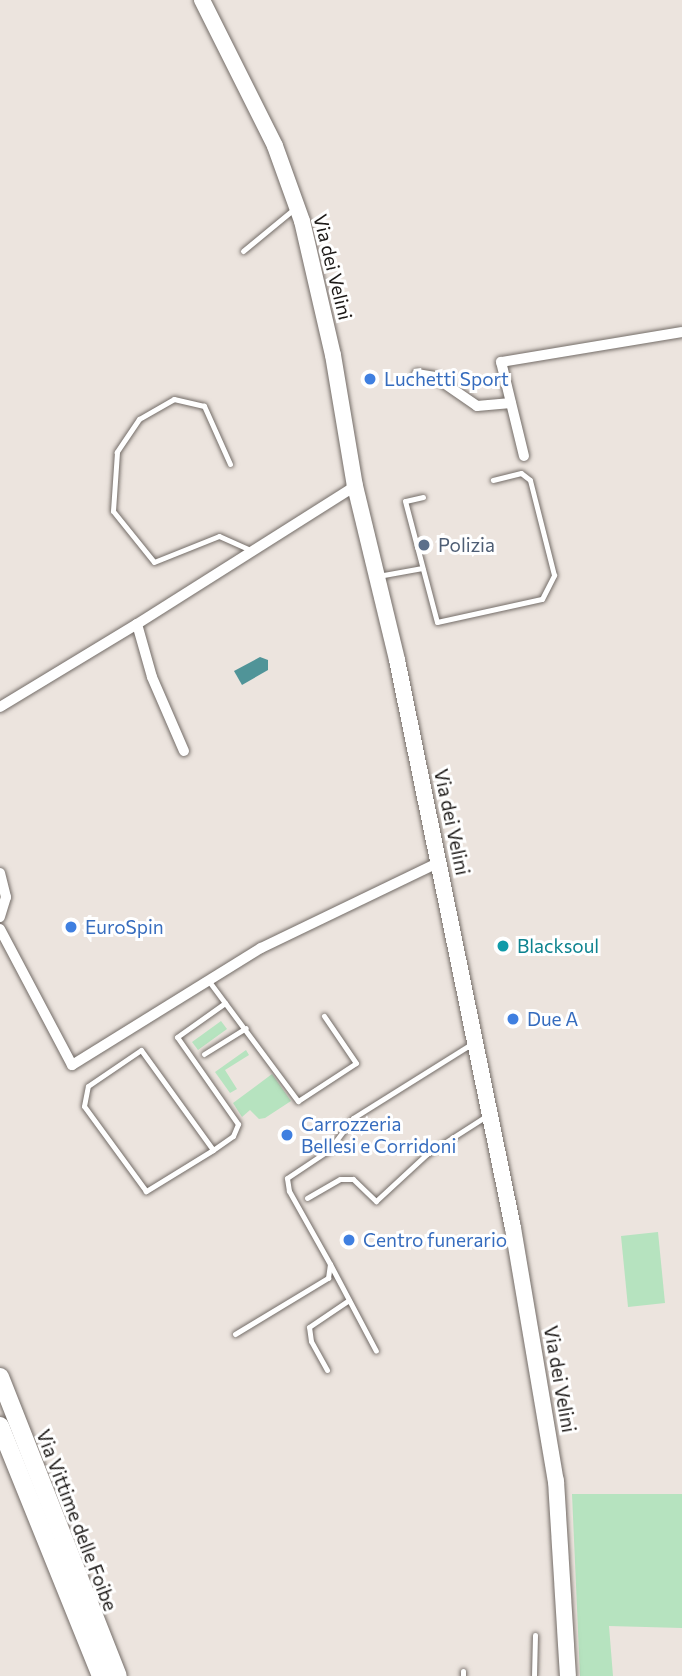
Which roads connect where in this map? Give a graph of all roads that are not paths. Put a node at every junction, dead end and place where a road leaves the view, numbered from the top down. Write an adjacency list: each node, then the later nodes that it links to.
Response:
1 (202, 0): 2 (street, Via dei Velini)
2 (297, 207): 3 (lane); 10 (street, Via dei Velini)
3 (243, 251)
4 (682, 332): 6 (street)
5 (417, 374): 6 (street)
6 (511, 403): 7 (street)
7 (524, 456)
8 (230, 464): 12 (lane)
9 (493, 480): 13 (lane)
10 (355, 486): 12 (street); 14 (street, Via dei Velini)
11 (423, 497): 13 (lane)
12 (257, 553): 15 (street)
13 (422, 568): 14 (lane)
14 (378, 576): 18 (street, Via dei Velini)
15 (137, 624): 16 (street); 17 (street)
16 (0, 707)
17 (184, 751)
18 (440, 862): 22 (street); 26 (street, Via dei Velini)
19 (0, 873): 20 (street)
20 (0, 917)
21 (0, 929): 22 (street)
22 (208, 980): 23 (lane)
23 (225, 1003): 25 (lane); 29 (lane)
24 (324, 1016): 25 (lane)
25 (246, 1028): 27 (lane)
26 (476, 1041): 28 (street, Via dei Velini); 31 (lane)
27 (204, 1054)
28 (491, 1114): 30 (lane); 42 (street, Via dei Velini)
29 (213, 1150): 29 (lane)
30 (307, 1198)
31 (330, 1264): 32 (lane); 33 (lane)
32 (349, 1300): 34 (lane); 35 (lane)
33 (235, 1334)
34 (376, 1351)
35 (327, 1370)
36 (0, 1377): 40 (main road, Via Vittime delle Foibe)
37 (0, 1426): 39 (main road, Via Vittime delle Foibe)
38 (535, 1635): 41 (lane)
39 (101, 1676)
40 (118, 1676)
41 (534, 1676)
42 (568, 1676)

